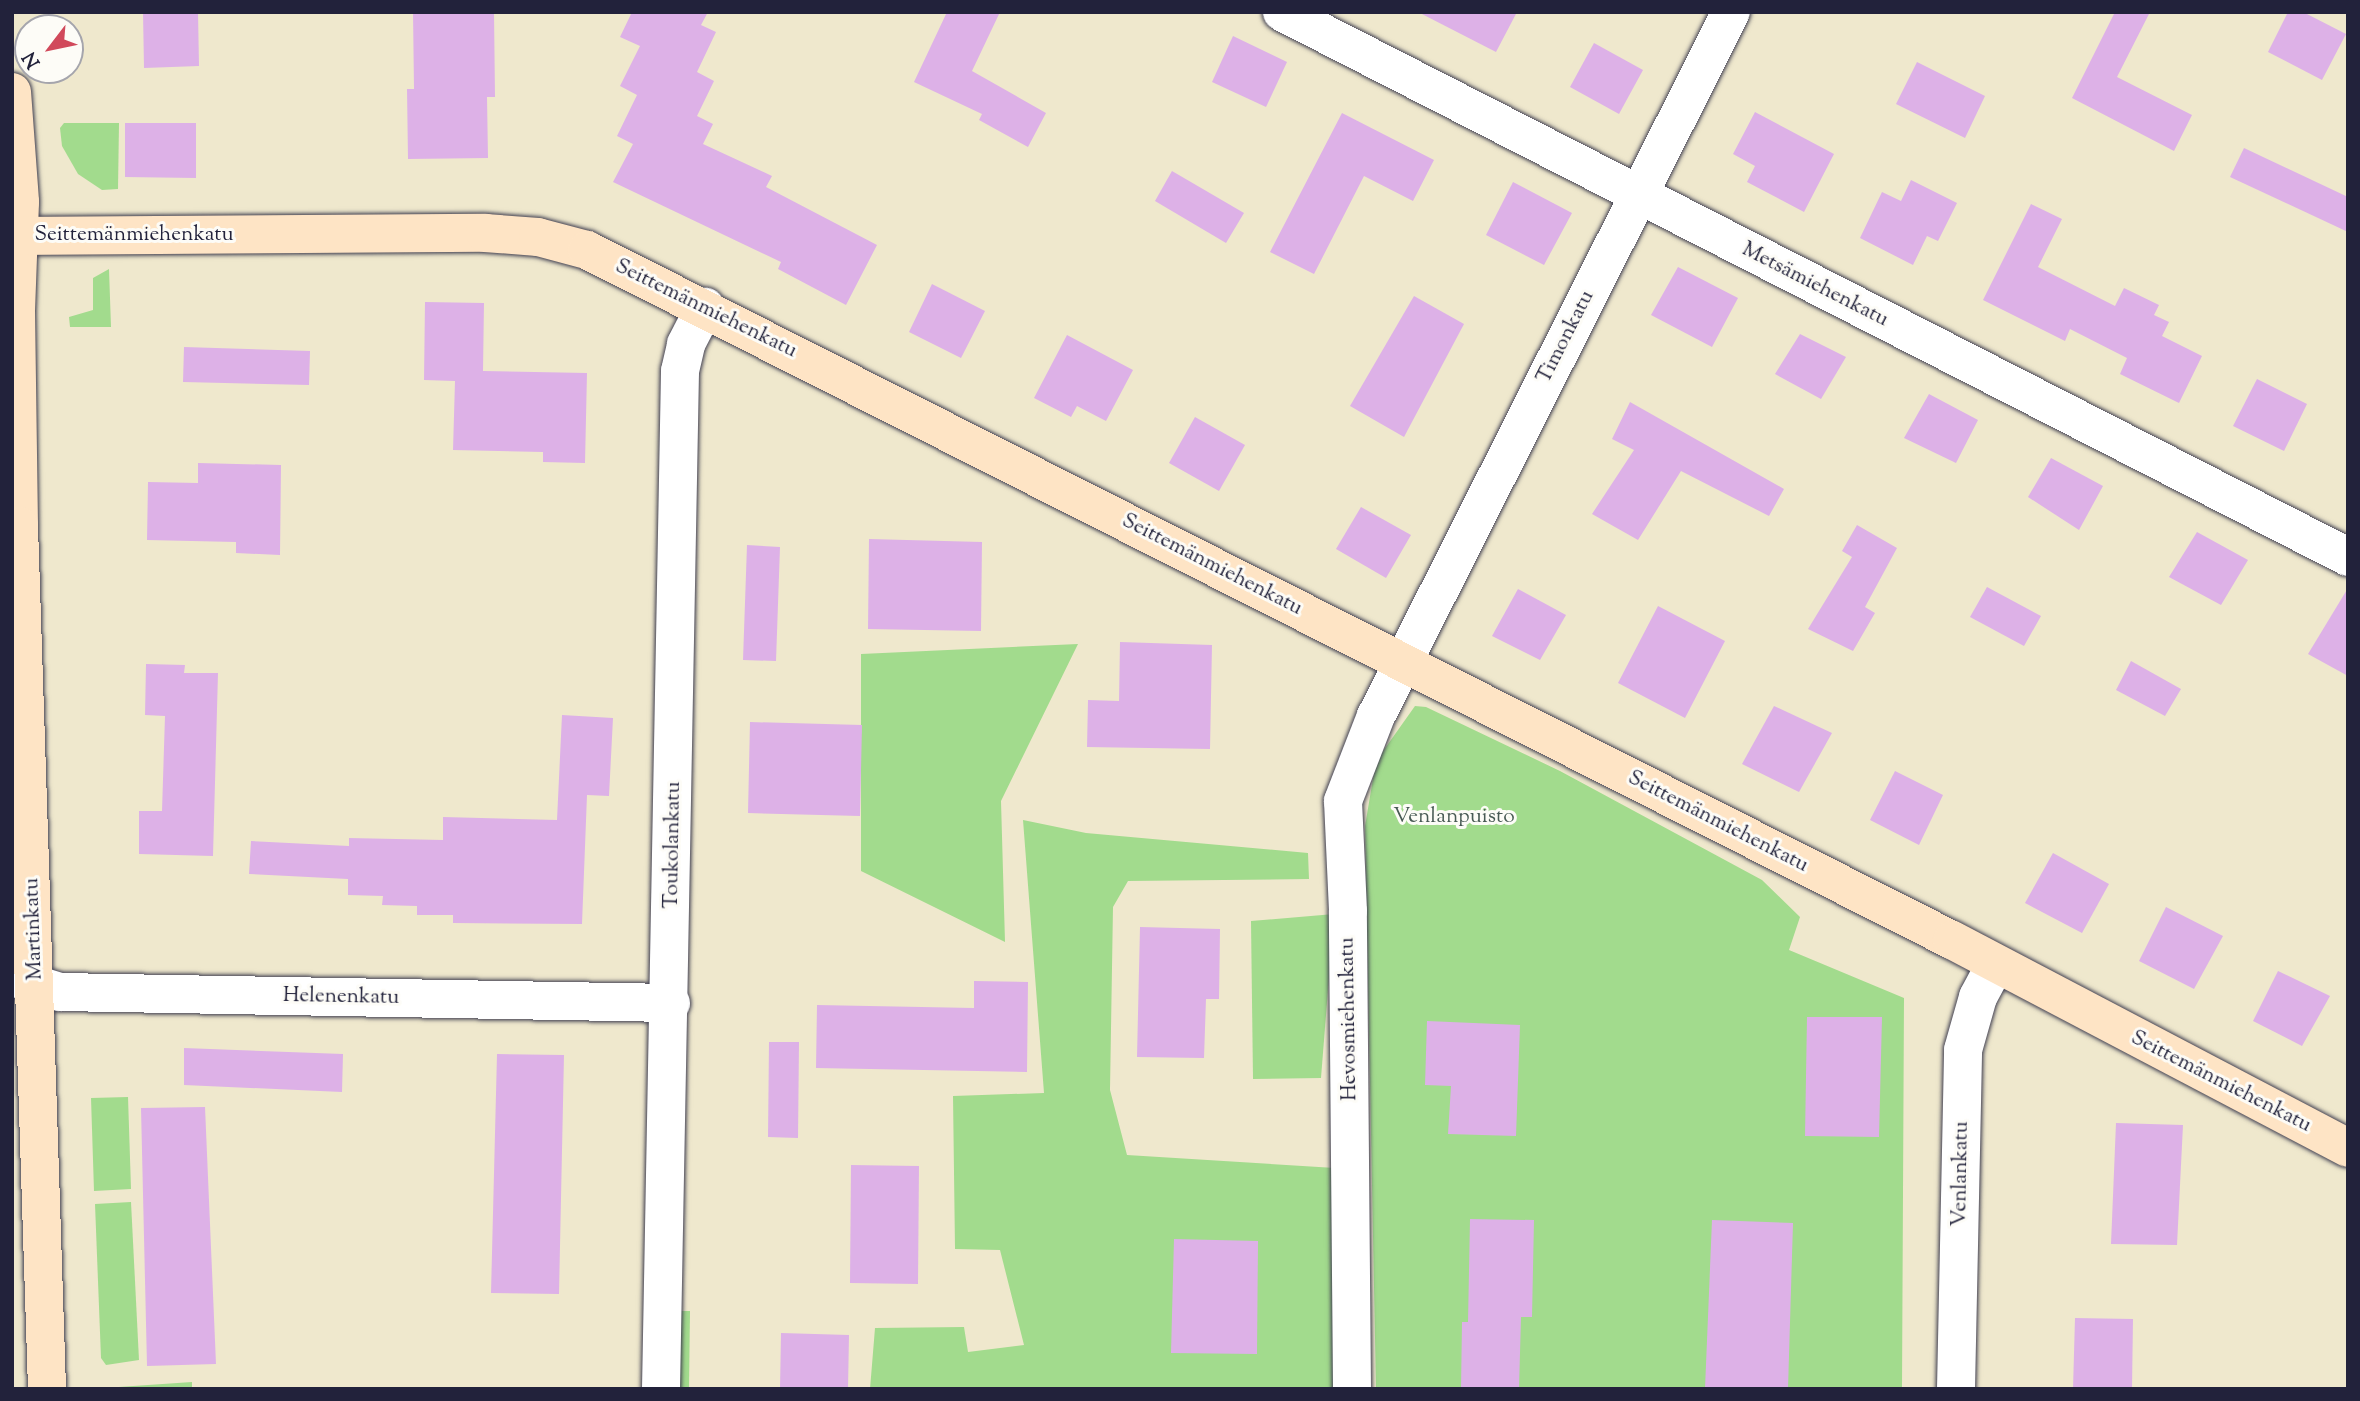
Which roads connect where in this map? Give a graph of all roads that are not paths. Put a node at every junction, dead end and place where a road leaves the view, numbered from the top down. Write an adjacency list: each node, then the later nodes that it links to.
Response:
1 (1282, 12): 4 (street, Metsämiehenkatu)
2 (1731, 12): 4 (street, Timonkatu)
3 (12, 92): 5 (street, Martinkatu)
4 (1638, 194): 7 (street, Metsämiehenkatu); 8 (street, Timonkatu)
5 (16, 236): 6 (street, Seittemänmiehenkatu); 10 (street, Martinkatu)
6 (705, 306): 8 (street, Seittemänmiehenkatu); 11 (street, Toukolankatu)
7 (2348, 557)
8 (1403, 662): 9 (street, Seittemänmiehenkatu); 15 (street, Hevosmiehenkatu)
9 (1995, 965): 12 (street, Seittemänmiehenkatu); 16 (street, Venlankatu)
10 (24, 981): 11 (street, Helenenkatu); 13 (street, Martinkatu)
11 (671, 1003): 14 (street, Toukolankatu)
12 (2348, 1148)
13 (47, 1389)
14 (661, 1389)
15 (1352, 1389)
16 (1956, 1389)

